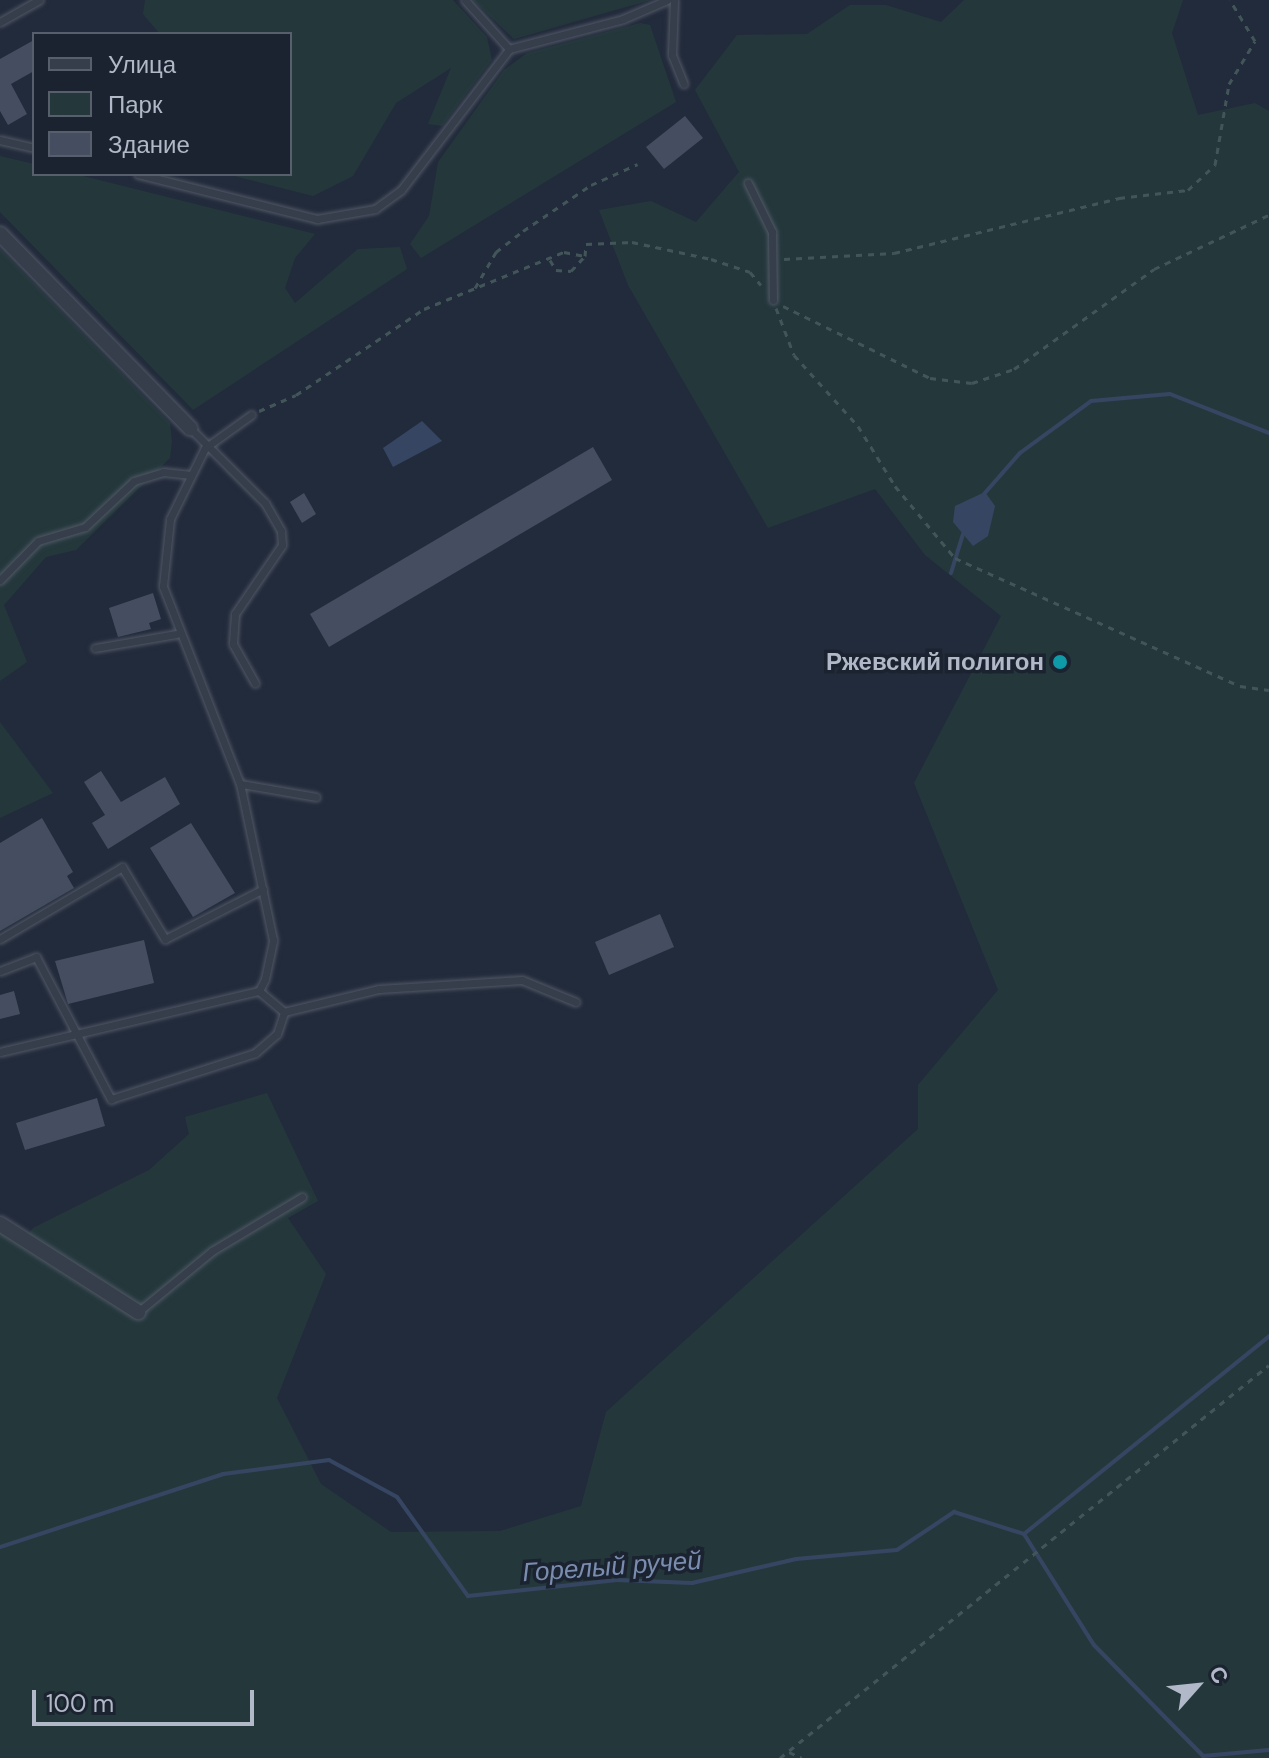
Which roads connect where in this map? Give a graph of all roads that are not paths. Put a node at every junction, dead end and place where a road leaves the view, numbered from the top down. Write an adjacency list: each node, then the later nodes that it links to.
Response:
1 (39, 0): 5 (lane)
2 (465, 0): 6 (lane)
3 (667, 0): 6 (lane)
4 (674, 0): 7 (lane)
5 (0, 22)
6 (509, 49): 10 (lane)
7 (684, 84)
8 (0, 140): 9 (lane)
9 (32, 148)
10 (146, 176)
11 (748, 183): 13 (lane)
12 (0, 234): 15 (street)
13 (773, 300)
14 (251, 415): 16 (lane)
15 (190, 428): 16 (lane)
16 (205, 448): 17 (lane); 21 (lane)
17 (191, 475): 18 (lane); 19 (lane)
18 (0, 580)
19 (176, 634): 20 (lane); 22 (lane)
20 (95, 648)
21 (255, 683)
22 (240, 784): 23 (lane); 24 (lane)
23 (316, 797)
24 (263, 889): 25 (lane); 27 (lane)
25 (0, 939)
26 (0, 971): 30 (lane)
27 (259, 991): 29 (lane); 30 (lane)
28 (576, 1002): 29 (lane)
29 (284, 1012): 30 (lane)
30 (77, 1035): 31 (lane)
31 (0, 1052)
32 (302, 1197): 34 (lane)
33 (0, 1224): 34 (street)
34 (138, 1312)

